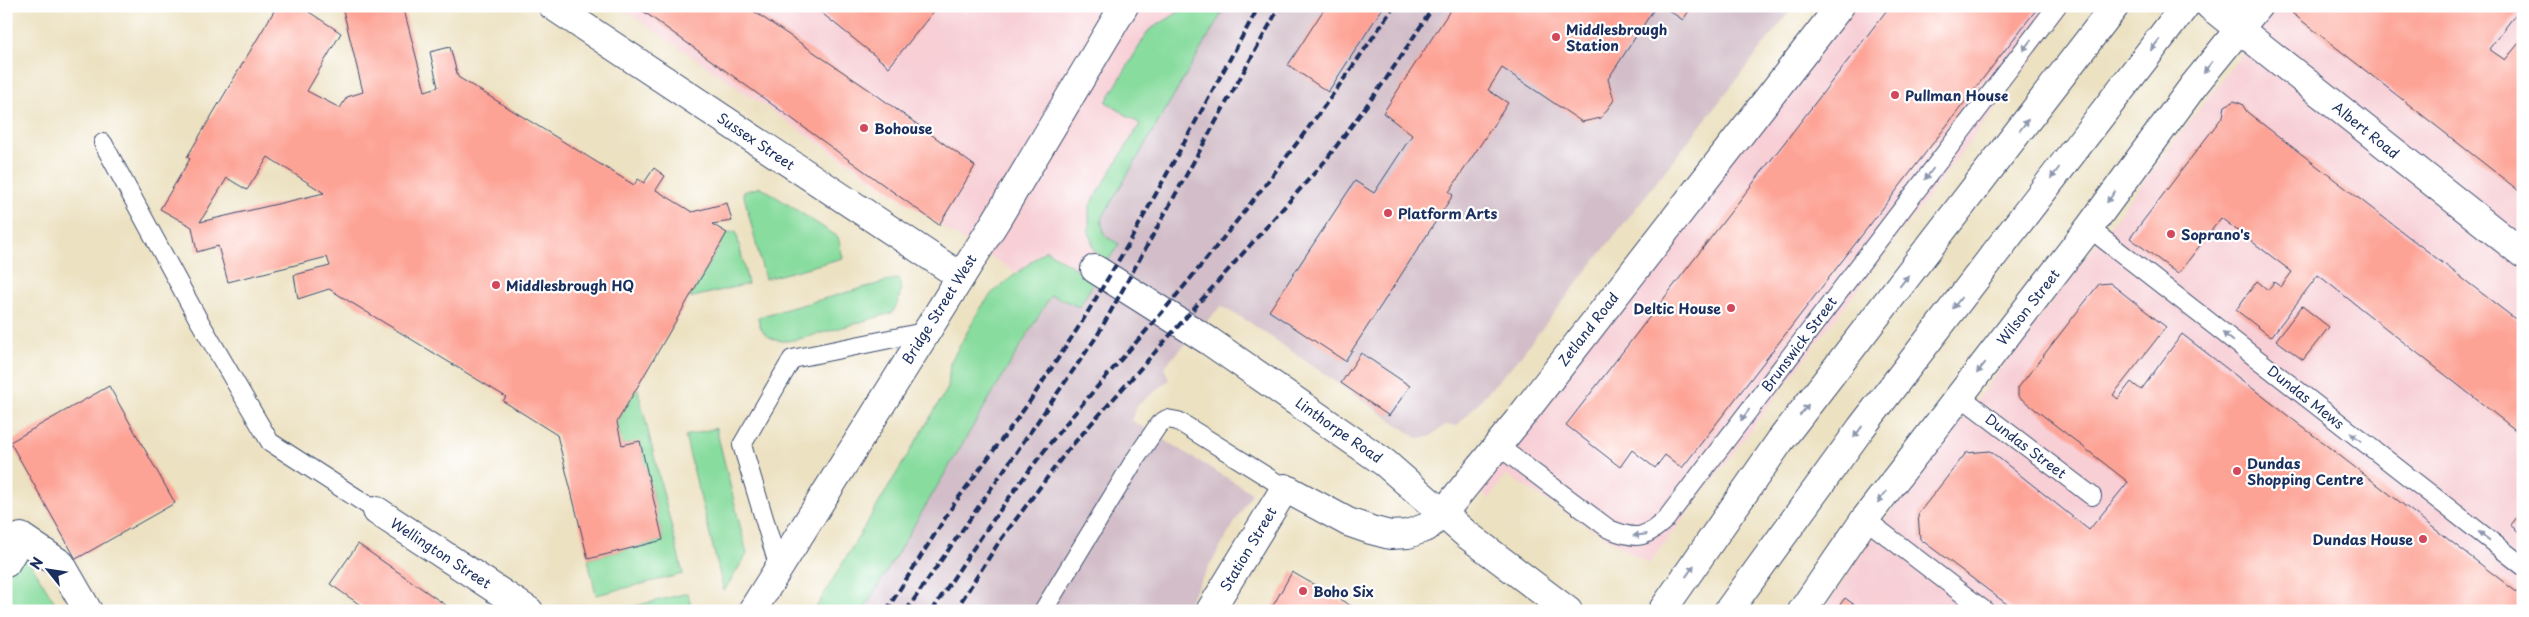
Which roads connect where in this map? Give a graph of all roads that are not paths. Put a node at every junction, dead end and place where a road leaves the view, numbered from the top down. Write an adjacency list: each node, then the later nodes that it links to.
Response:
1 (553, 6): 14 (main road, Sussex Street)
2 (1124, 6): 14 (main road, Bridge Street West)
3 (1840, 6): 17 (main road, Zetland Road)
4 (2057, 6): 17 (lane, Brunswick Street, one-way to 17)
5 (2115, 6): 32 (main road, one-way to 5)
6 (2184, 6): 33 (main road, one-way to 33)
7 (2210, 6): 9 (main road, Albert Road)
8 (2258, 6): 9 (main road, Wilson Street)
9 (2239, 29): 11 (main road, Wilson Street, one-way to 11); 12 (main road, Albert Road)
10 (103, 142): 20 (lane)
11 (2088, 228): 16 (main road, Wilson Street, one-way to 16); 24 (lane, Dundas Mews, one-way to 11)
12 (2523, 254)
13 (1095, 269): 21 (main road, Linthorpe Road)
14 (960, 276): 15 (main road, Bridge Street West)
15 (924, 332): 25 (main road, Bridge Street West); 25 (lane)
16 (1960, 396): 19 (lane, Dundas Street); 22 (main road, Wilson Street, one-way to 22)
17 (1497, 445): 21 (main road, Zetland Road)
18 (1285, 488): 21 (main road, Zetland Road); 29 (lane); 30 (main road, Station Street)
19 (2092, 496)
20 (377, 511): 27 (main road, Wellington Street)
21 (1443, 513): 31 (main road, Linthorpe Road)
22 (1865, 519): 34 (main road, Wilson Street); 35 (lane)
23 (6, 563): 26 (main road)
24 (2523, 566)
25 (779, 568): 28 (main road, Bridge Street West)
26 (88, 611)
27 (529, 611)
28 (752, 611)
29 (1043, 611)
30 (1210, 611)
31 (1568, 611)
32 (1662, 611)
33 (1728, 611)
34 (1802, 611)
35 (1985, 611)

